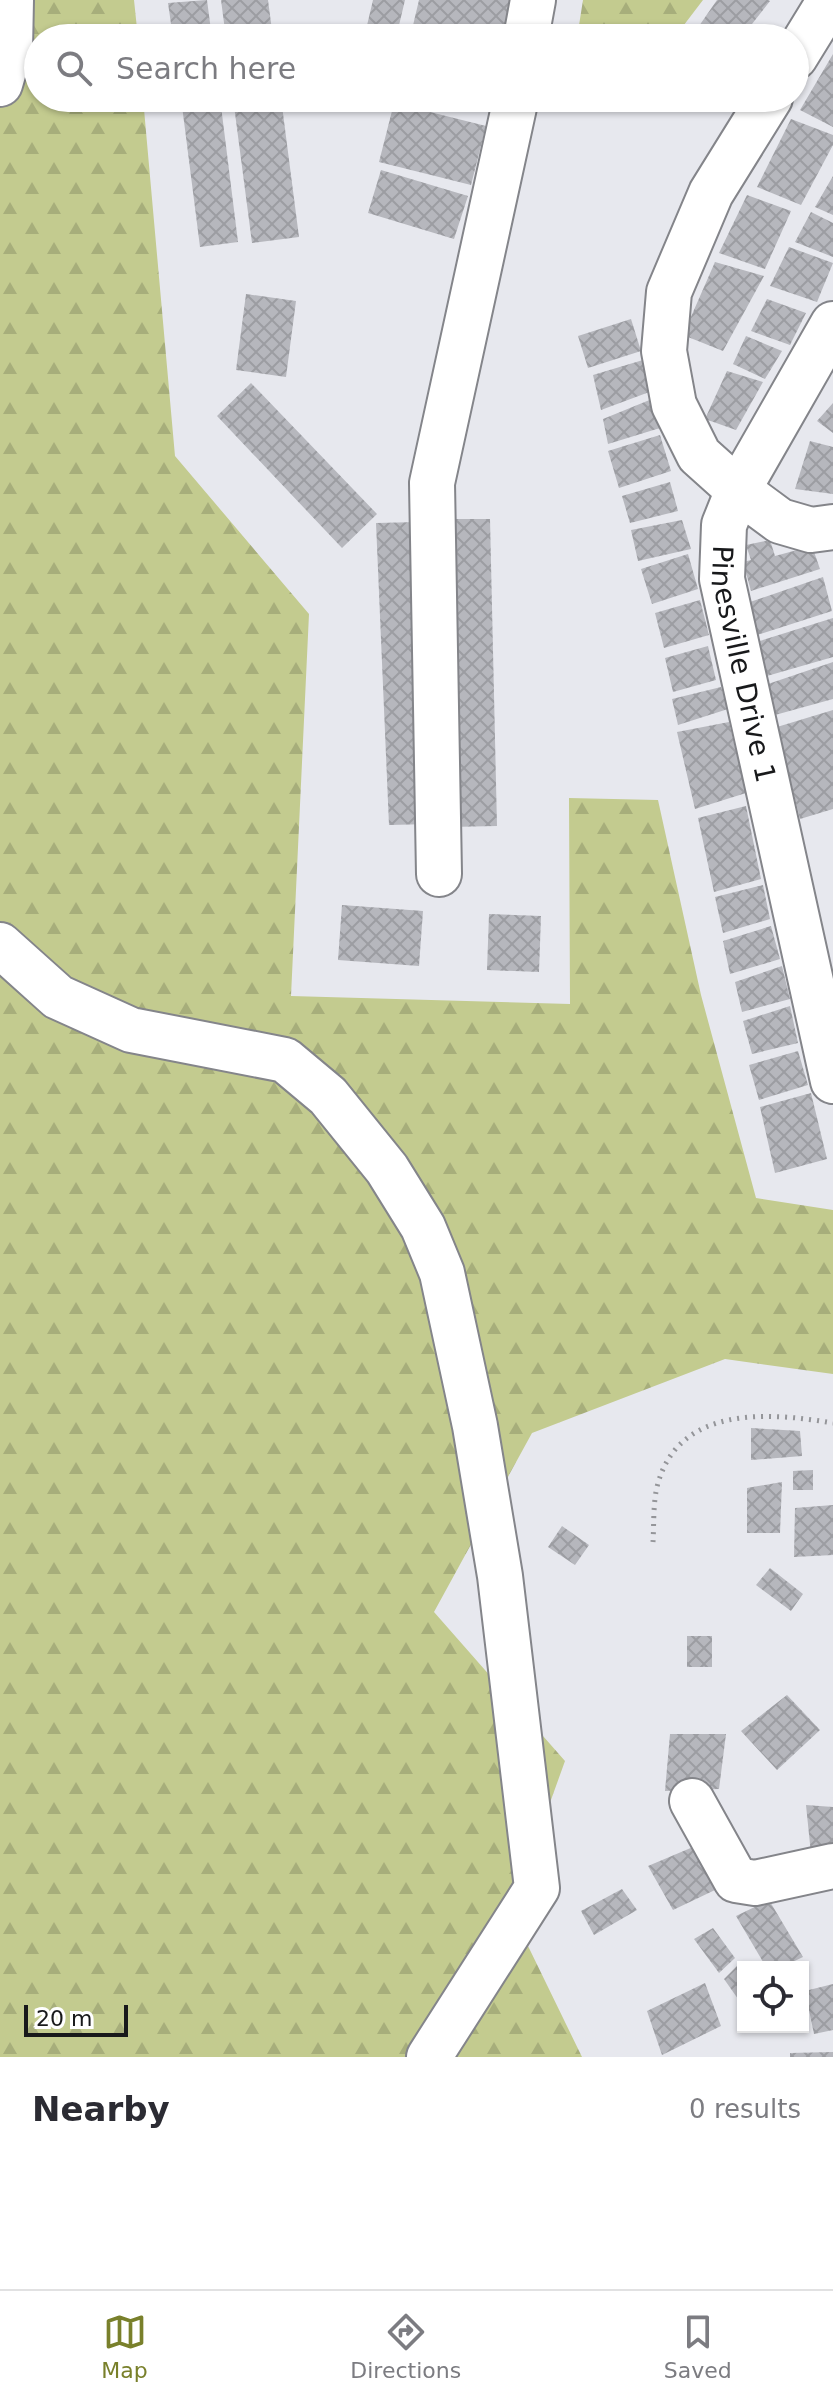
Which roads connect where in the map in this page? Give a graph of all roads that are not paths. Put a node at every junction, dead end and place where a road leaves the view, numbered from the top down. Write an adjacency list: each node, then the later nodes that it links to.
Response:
1 (11, 0): 6 (street)
2 (533, 0): 4 (street)
3 (830, 0): 5 (street)
4 (529, 24)
5 (809, 34)
6 (0, 84)
7 (513, 112): 12 (street)
8 (761, 112): 10 (street)
9 (833, 324): 10 (street, Pinesville Drive 1)
10 (738, 490): 11 (street); 14 (street, Pinesville Drive 1)
11 (833, 527)
12 (439, 874)
13 (0, 945): 17 (street)
14 (833, 1081)
15 (692, 1801): 16 (street)
16 (833, 1866)
17 (429, 2057)

